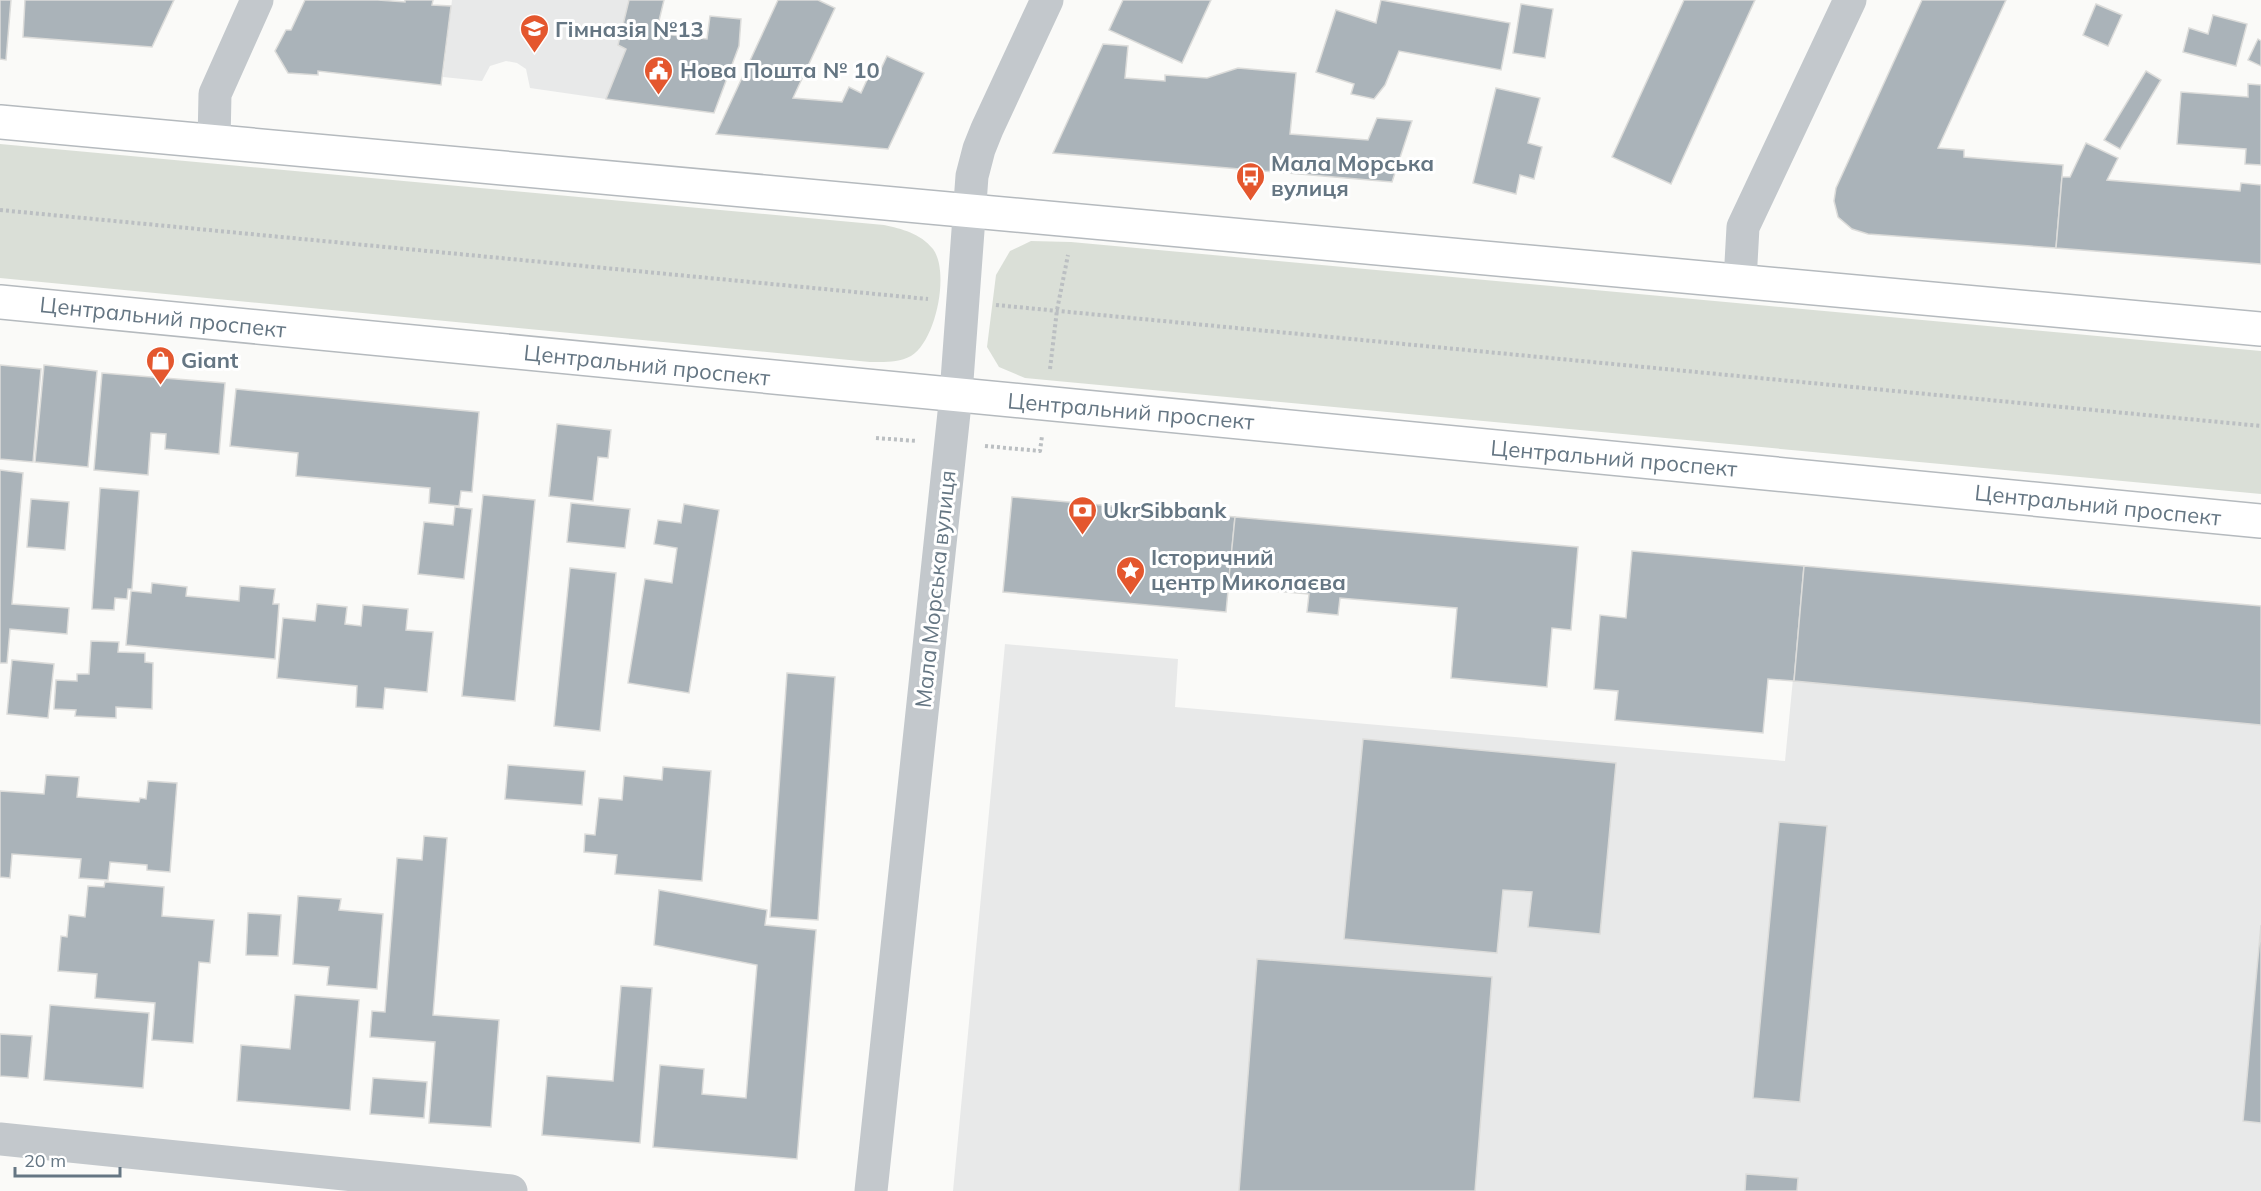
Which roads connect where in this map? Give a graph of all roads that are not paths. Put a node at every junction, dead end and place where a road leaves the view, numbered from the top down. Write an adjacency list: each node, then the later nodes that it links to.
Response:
1 (256, 0): 5 (street)
2 (1047, 0): 6 (street, Мала Морська вулиця)
3 (1850, 0): 7 (street)
4 (0, 122): 5 (main road)
5 (214, 142): 6 (main road)
6 (970, 211): 7 (main road); 10 (street, Мала Морська вулиця)
7 (1740, 281): 9 (main road)
8 (0, 302): 10 (main road, Центральний проспект)
9 (2261, 328)
10 (956, 394): 11 (main road, Центральний проспект); 14 (street, Мала Морська вулиця)
11 (2261, 521)
12 (0, 1139): 13 (street)
13 (511, 1191)
14 (871, 1191)

